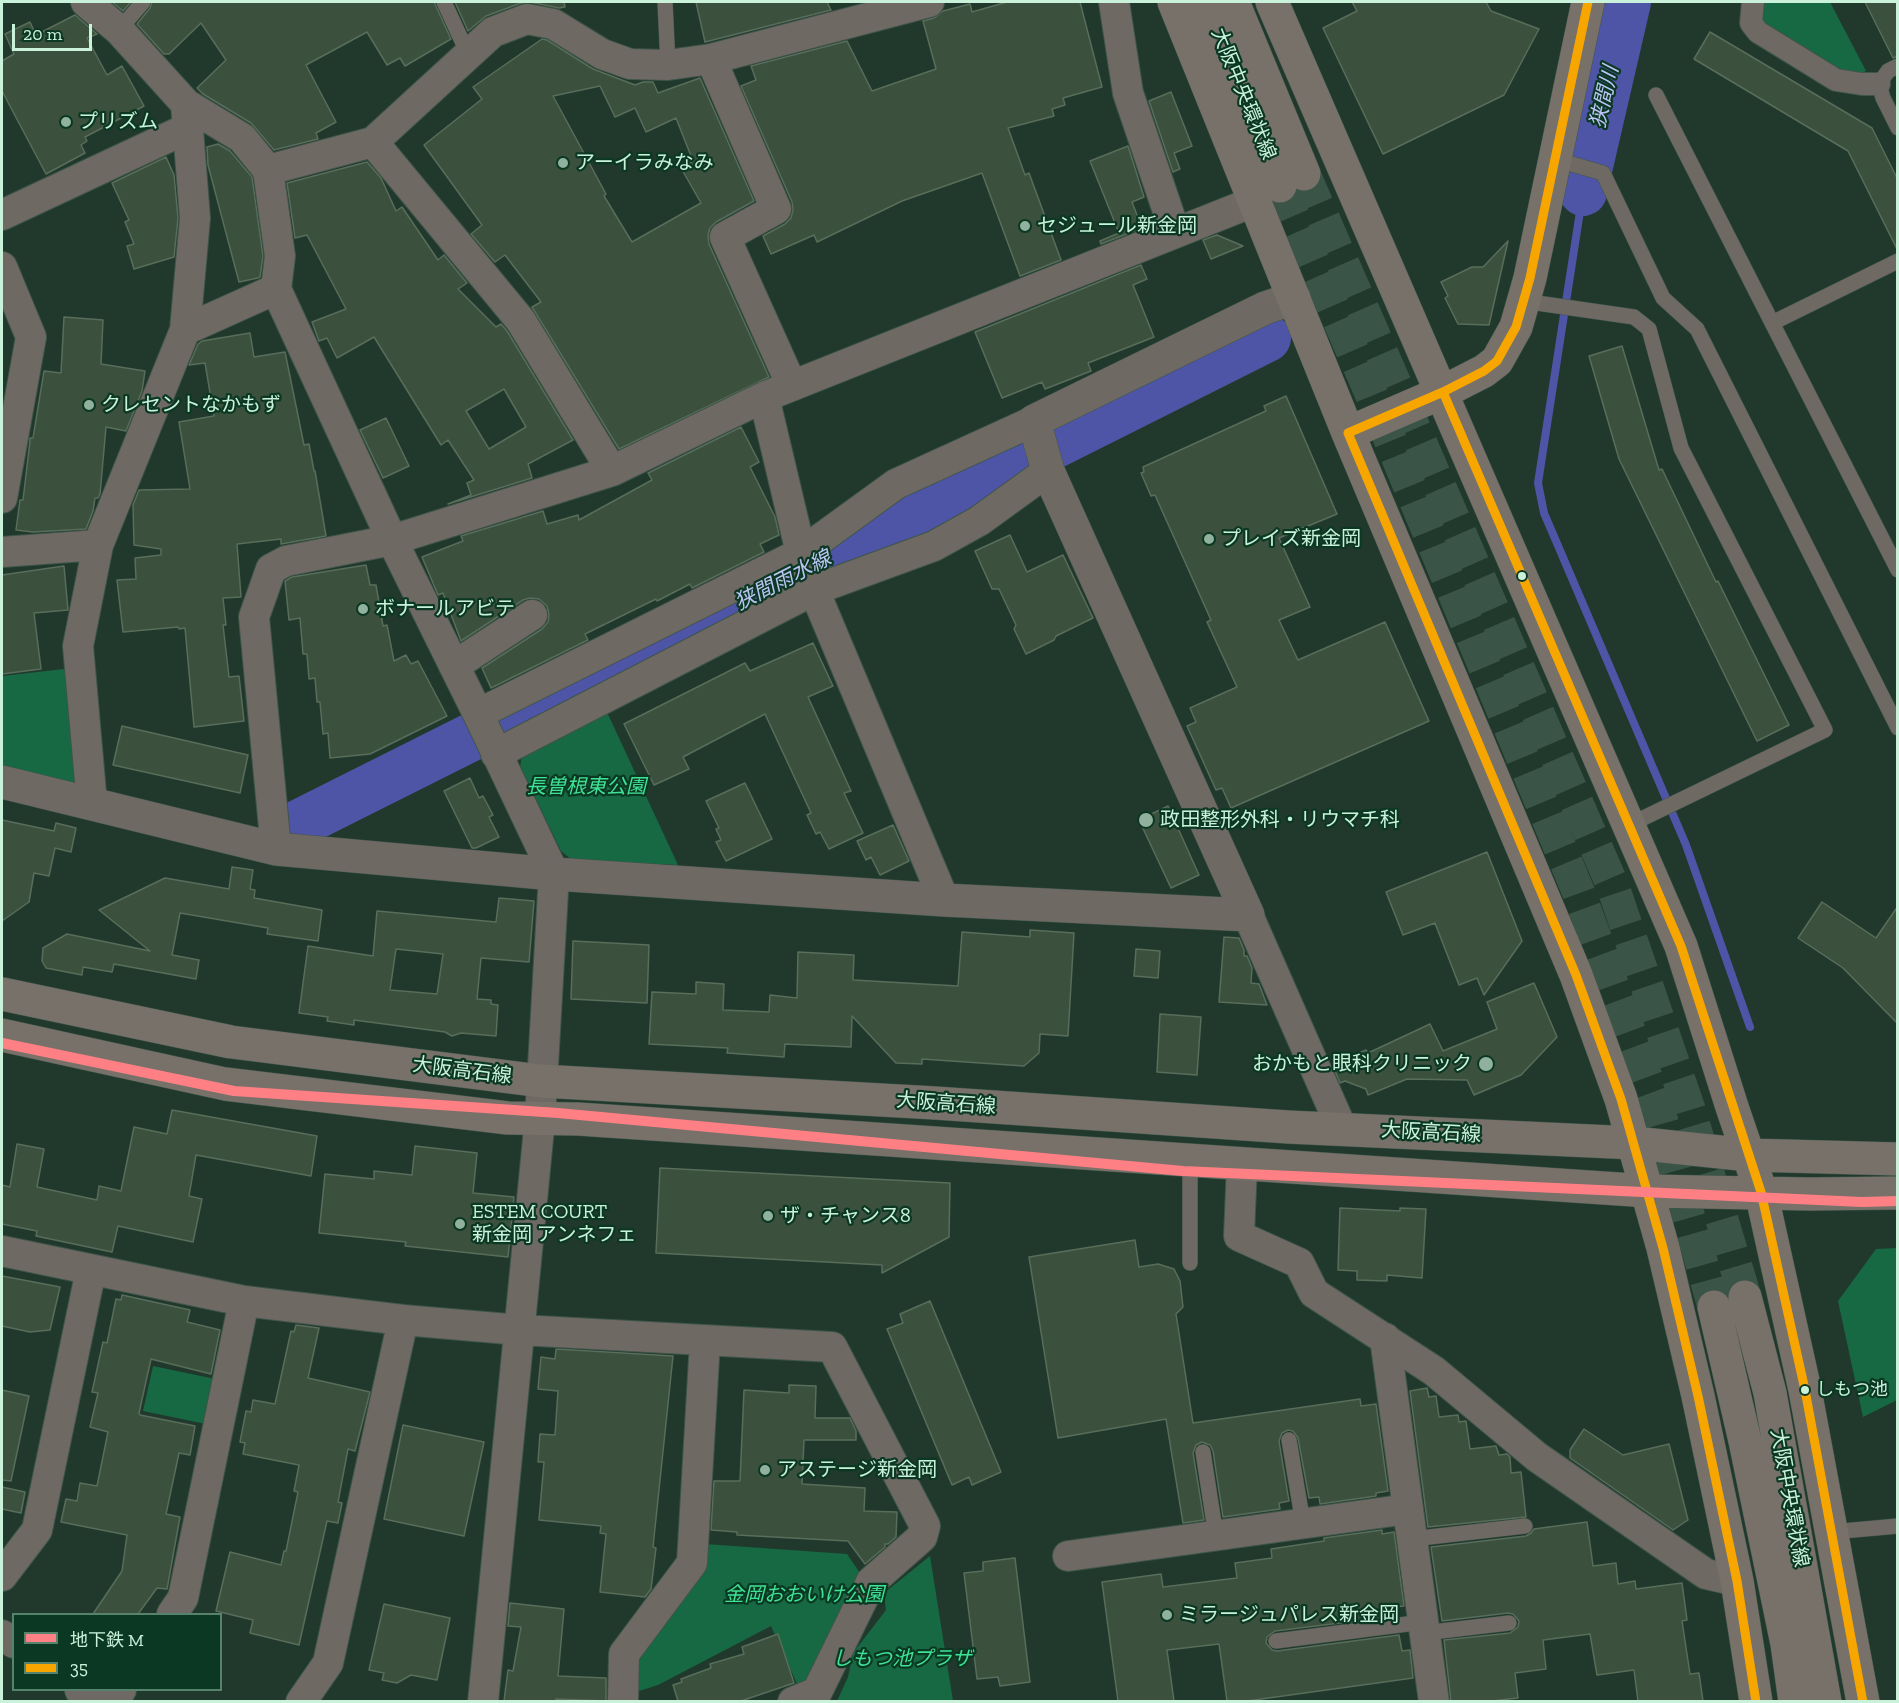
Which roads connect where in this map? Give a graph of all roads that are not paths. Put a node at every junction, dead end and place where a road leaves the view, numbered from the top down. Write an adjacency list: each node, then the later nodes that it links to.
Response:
1 (86, 2): 14 (street)
2 (143, 2): 14 (lane)
3 (444, 2): 15 (lane)
4 (665, 2): 17 (lane)
5 (929, 2): 16 (street)
6 (1114, 2): 28 (street)
7 (1174, 2): 26 (main road)
8 (1206, 2): 26 (main road, 大阪中央環状線)
9 (1233, 2): 26 (main road, 大阪中央環状線)
10 (1272, 2): 37 (main road)
11 (1588, 2): 24 (main road)
12 (1753, 2): 19 (street)
13 (551, 13): 15 (street); 17 (street)
14 (119, 30): 21 (street)
15 (468, 54): 23 (street)
16 (711, 59): 17 (street); 36 (street)
17 (668, 64)
18 (1898, 66): 19 (lane)
19 (1879, 84): 22 (lane)
20 (1656, 95): 34 (lane)
21 (187, 116): 25 (street); 27 (street); 35 (street)
22 (1898, 128)
23 (373, 142): 25 (street); 41 (street)
24 (1554, 159): 33 (main road); 51 (lane)
25 (268, 170): 31 (street)
26 (1279, 187): 28 (street); 32 (main road)
27 (2, 215)
28 (1175, 232): 36 (street)
29 (1898, 261): 34 (lane)
30 (2, 267): 42 (street)
31 (276, 289): 35 (street); 43 (street)
32 (1294, 298): 39 (main road); 40 (street)
33 (1523, 301): 37 (main road); 55 (lane)
34 (1772, 323): 47 (lane)
35 (184, 330): 44 (street)
36 (792, 386): 38 (street)
37 (1443, 392): 39 (main road); 55 (main road)
38 (764, 397): 41 (street); 46 (street)
39 (1348, 433): 65 (main road)
40 (1041, 447): 46 (street); 46 (street); 59 (street)
41 (612, 471): 43 (street)
42 (2, 498)
43 (392, 540): 49 (street); 56 (street)
44 (98, 545): 45 (street); 54 (street)
45 (2, 552)
46 (807, 570): 50 (street); 52 (street); 58 (street)
47 (1898, 570)
48 (532, 615): 49 (street)
49 (454, 666): 50 (street)
50 (479, 715): 52 (street)
51 (1898, 728)
52 (496, 753): 57 (street)
53 (2, 783): 54 (street)
54 (92, 804): 56 (street)
55 (1629, 825): 66 (main road)
56 (276, 849): 57 (street)
57 (554, 874): 58 (street); 62 (street)
58 (944, 900): 59 (street)
59 (1248, 915): 64 (street)
60 (2, 994): 62 (main road, 大阪高石線)
61 (2, 1035): 63 (main road, 大阪高石線)
62 (541, 1081): 63 (street); 64 (main road, 大阪高石線)
63 (540, 1118): 68 (main road, 大阪高石線); 80 (street)
64 (1342, 1129): 65 (main road, 大阪高石線)
65 (1634, 1143): 66 (main road, 大阪高石線); 70 (main road)
66 (1749, 1155): 67 (main road, 大阪高石線); 71 (main road)
67 (1898, 1159)
68 (1190, 1161): 69 (main road, 大阪高石線); 74 (lane)
69 (1242, 1164): 70 (main road, 大阪高石線); 81 (street)
70 (1648, 1191): 71 (main road, 大阪高石線); 94 (main road)
71 (1761, 1192): 72 (main road, 大阪高石線); 89 (main road)
72 (1898, 1193)
73 (2, 1251): 75 (street)
74 (1190, 1263)
75 (91, 1270): 77 (street); 93 (street)
76 (1745, 1297): 108 (main road, 大阪中央環状線)
77 (244, 1301): 79 (street); 95 (street)
78 (1714, 1307): 107 (main road, 大阪中央環状線)
79 (403, 1320): 80 (street); 101 (street)
80 (520, 1330): 82 (street); 102 (street)
81 (1385, 1338): 85 (street); 94 (street)
82 (705, 1341): 103 (street); 104 (street)
83 (1289, 1440): 86 (lane)
84 (1203, 1452): 90 (lane)
85 (1408, 1509): 86 (street); 91 (street)
86 (1303, 1523): 90 (street)
87 (1525, 1526): 91 (lane)
88 (1898, 1526): 89 (lane)
89 (1831, 1533): 109 (main road)
90 (1216, 1536): 92 (street)
91 (1412, 1539): 97 (street)
92 (1068, 1556)
93 (2, 1576)
94 (1737, 1581): 106 (main road)
95 (173, 1613)
96 (1509, 1623): 97 (lane)
97 (1424, 1627): 98 (lane); 105 (street)
98 (1276, 1641)
99 (83, 1691): 100 (street)
100 (97, 1701)
101 (301, 1701)
102 (483, 1701)
103 (623, 1701)
104 (792, 1701)
105 (1434, 1701)
106 (1756, 1701)
107 (1795, 1701)
108 (1825, 1701)
109 (1863, 1701)

